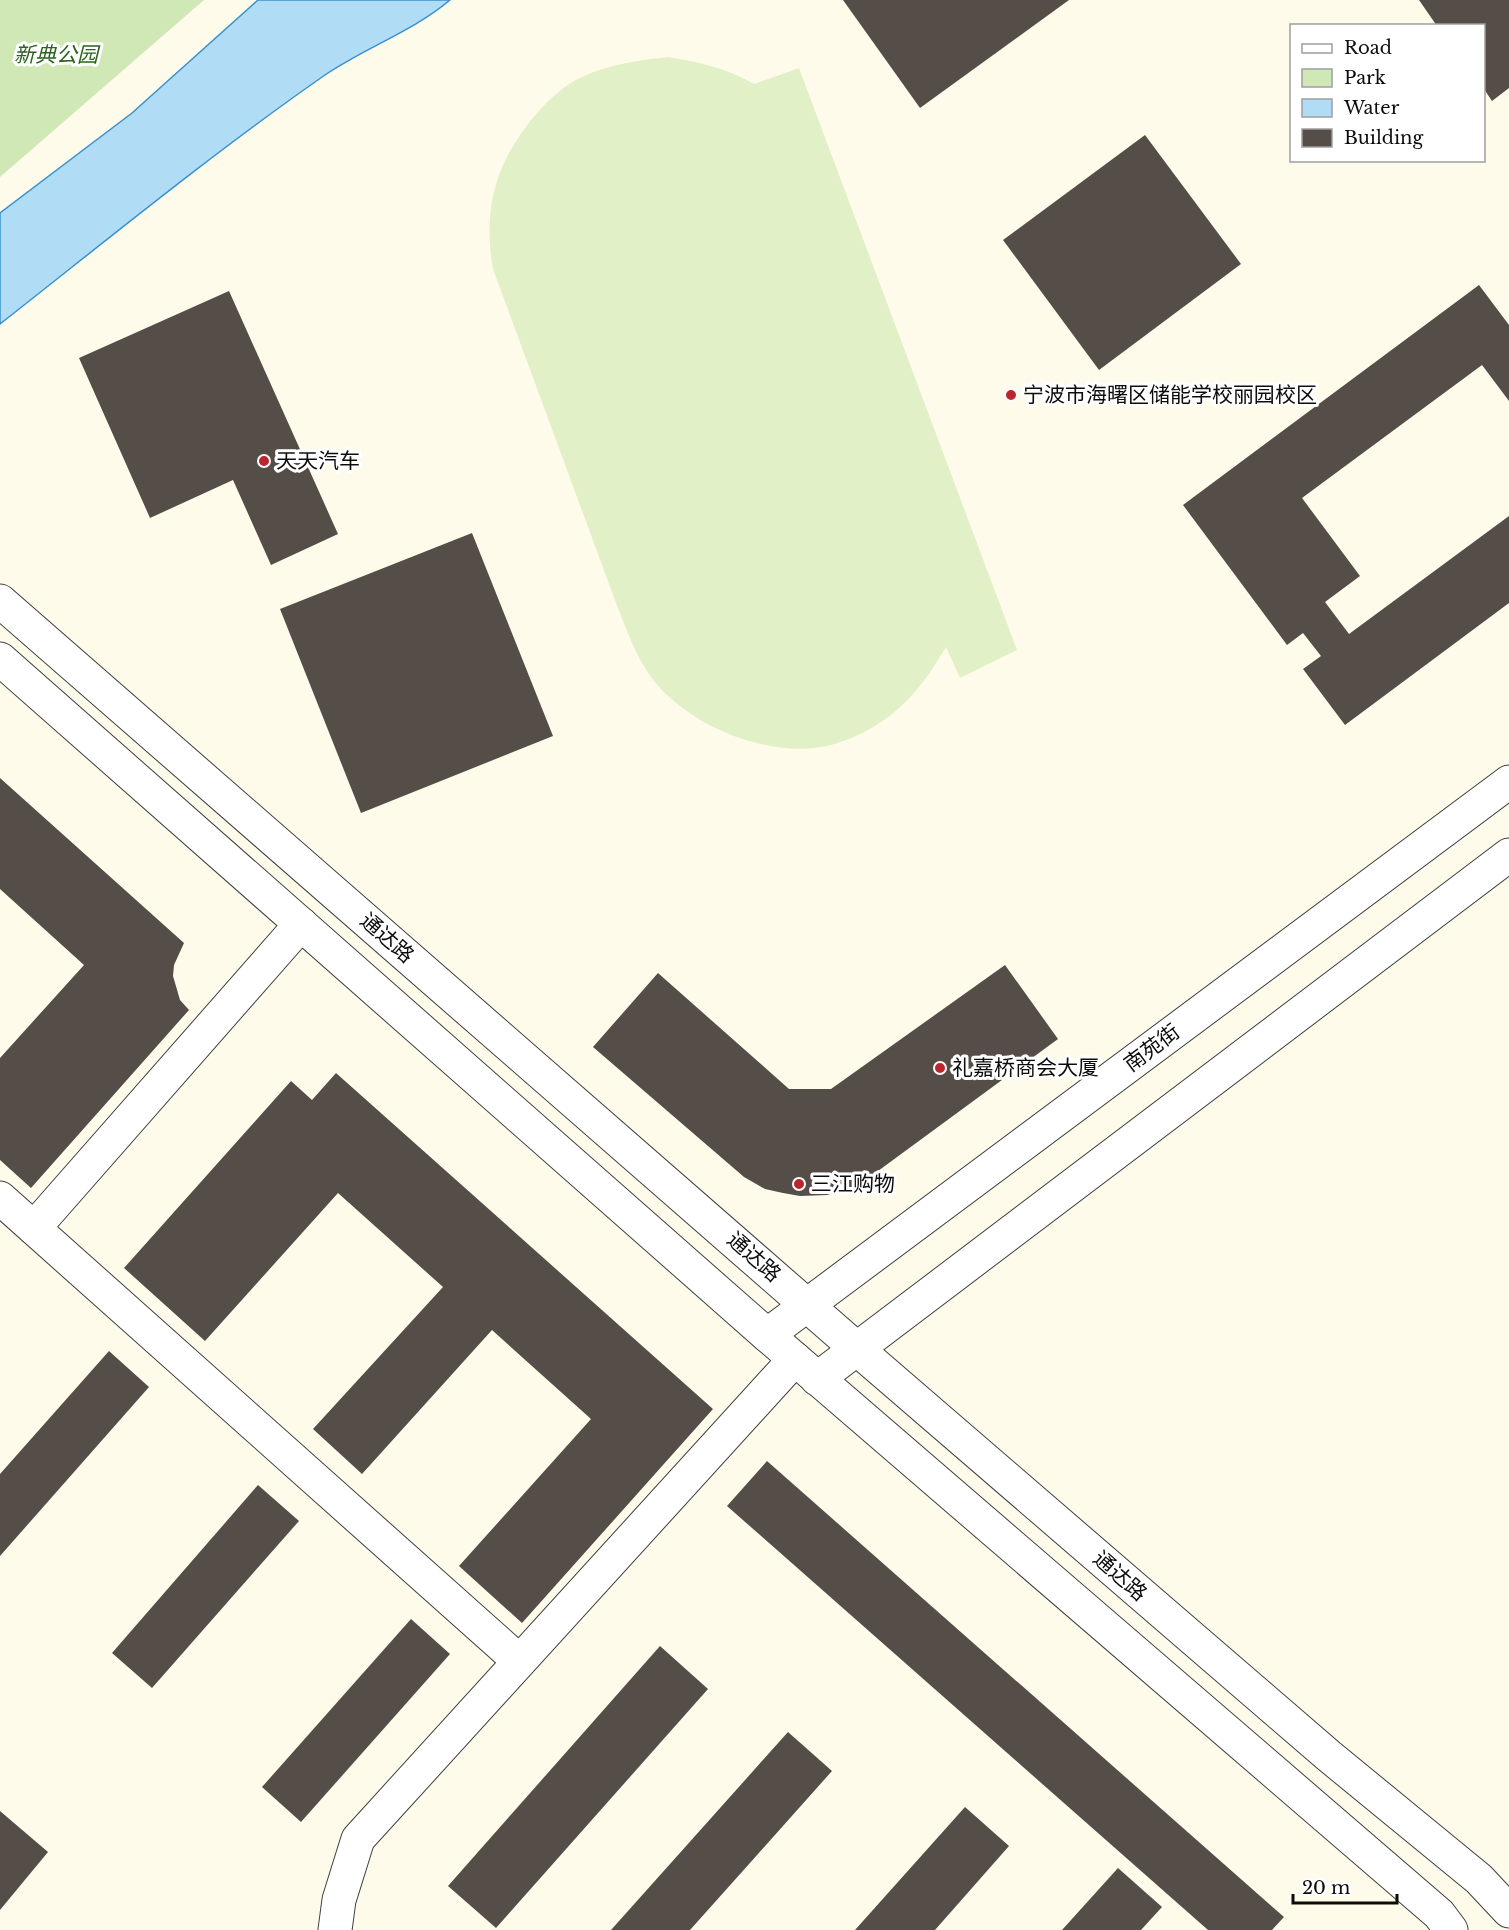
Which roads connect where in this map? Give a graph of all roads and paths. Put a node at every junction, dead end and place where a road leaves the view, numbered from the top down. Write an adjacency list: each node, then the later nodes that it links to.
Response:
1 (0, 601): 8 (street, 通达路)
2 (0, 659): 5 (street)
3 (1509, 782): 8 (street, 南苑街)
4 (1509, 855): 10 (street)
5 (301, 924): 7 (street); 9 (street)
6 (0, 1198): 7 (street)
7 (34, 1228): 12 (street)
8 (808, 1305): 9 (street, 南苑街); 10 (street, 通达路)
9 (767, 1335): 11 (street)
10 (857, 1349): 11 (street); 13 (street, 通达路)
11 (806, 1369): 12 (street); 15 (street)
12 (519, 1661): 14 (street)
13 (1509, 1911)
14 (335, 1930)
15 (1451, 1930)

